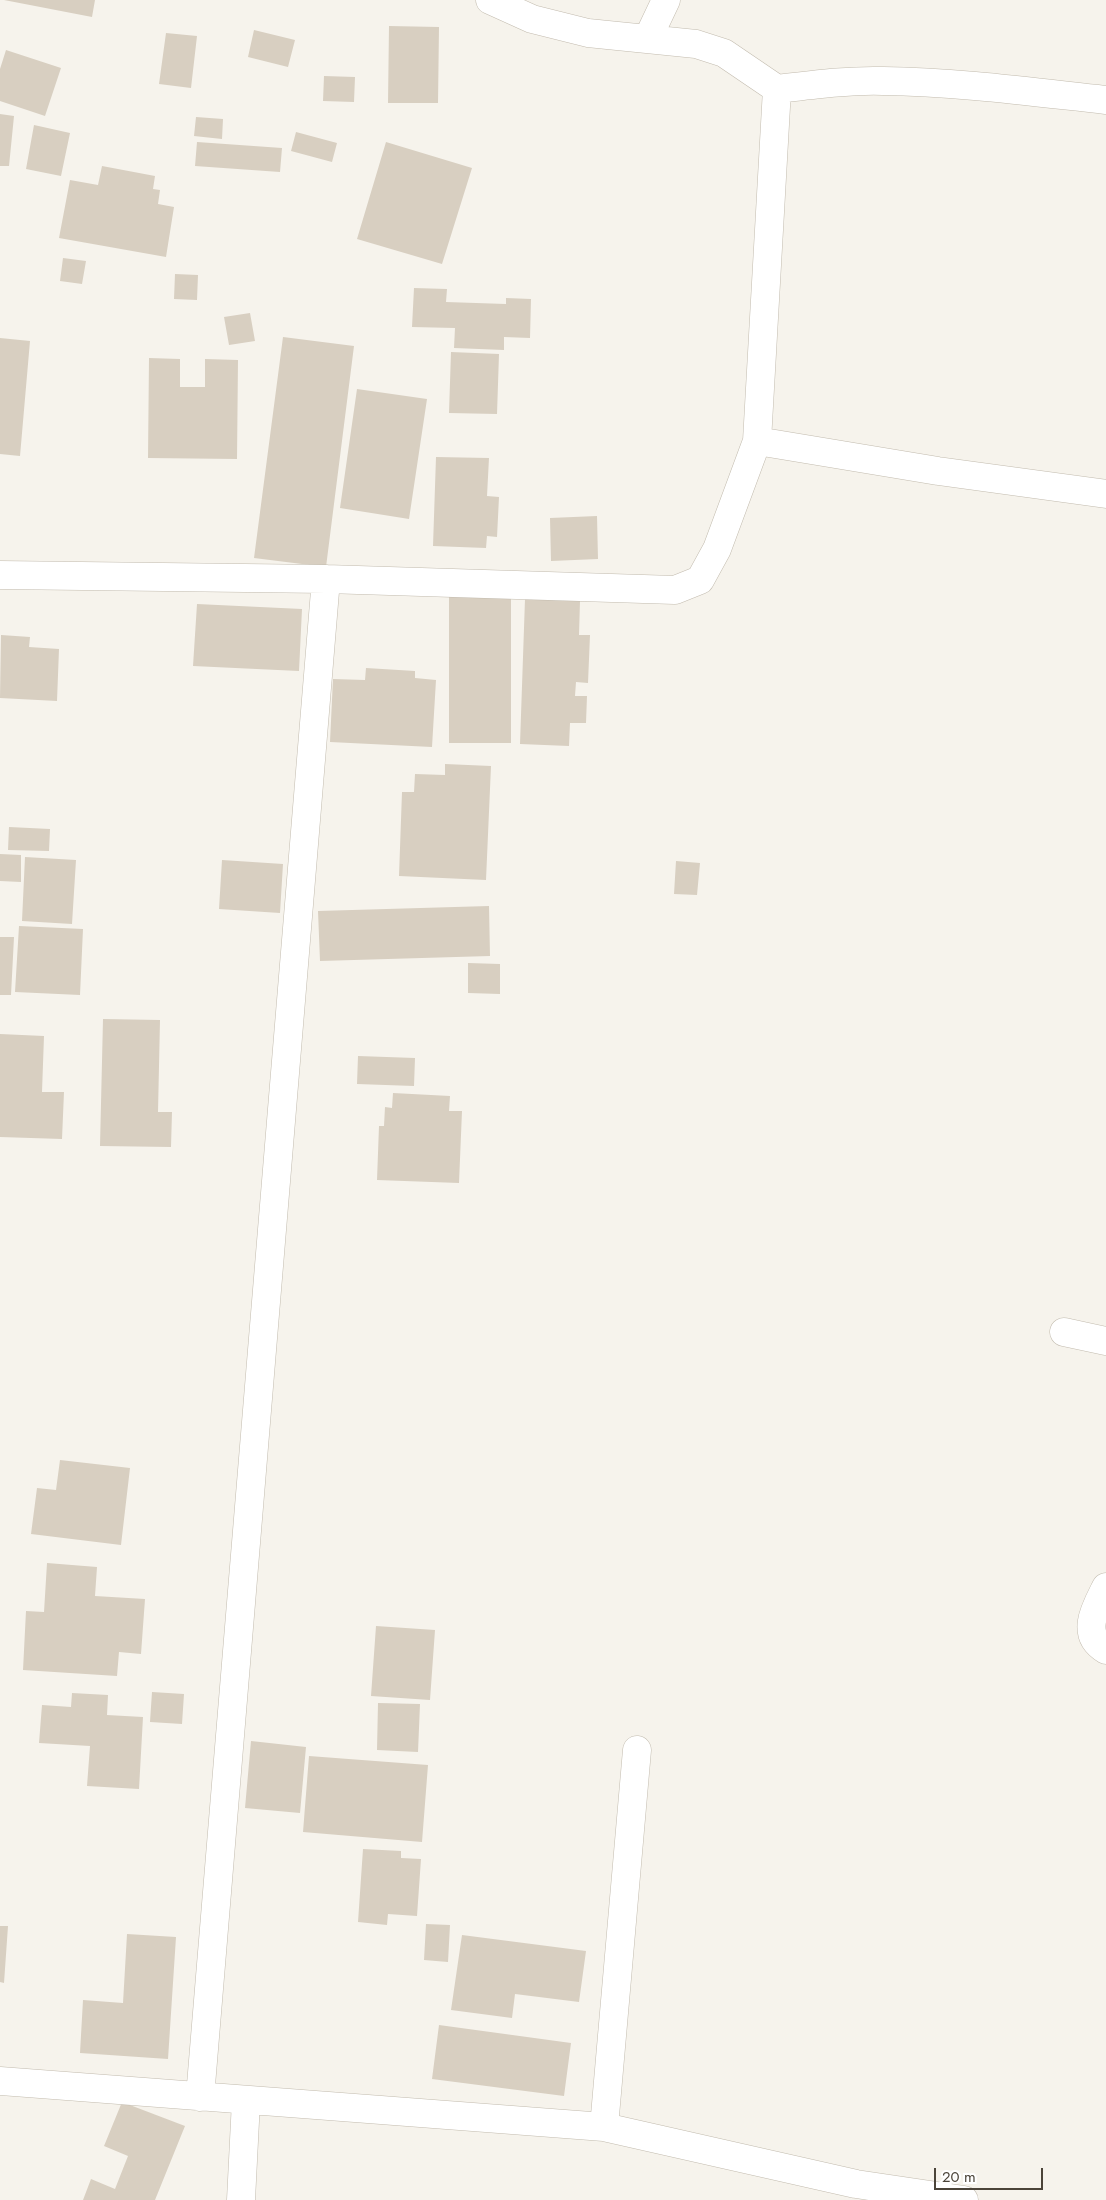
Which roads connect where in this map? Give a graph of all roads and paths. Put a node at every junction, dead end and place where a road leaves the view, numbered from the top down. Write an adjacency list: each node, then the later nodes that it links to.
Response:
1 (490, 0): 3 (street)
2 (666, 0): 3 (street)
3 (648, 38): 4 (street)
4 (777, 89): 5 (street); 6 (street)
5 (1106, 100)
6 (757, 441): 7 (street); 9 (street)
7 (1106, 494)
8 (0, 575): 9 (street)
9 (326, 579): 16 (street)
10 (1064, 1332): 11 (street)
11 (1106, 1341)
12 (1106, 1587): 13 (street)
13 (1106, 1650)
14 (637, 1750): 18 (street)
15 (0, 2081): 16 (street)
16 (200, 2098): 17 (street)
17 (246, 2101): 18 (street); 19 (street)
18 (604, 2127): 20 (street)
19 (241, 2200)
20 (964, 2200)

